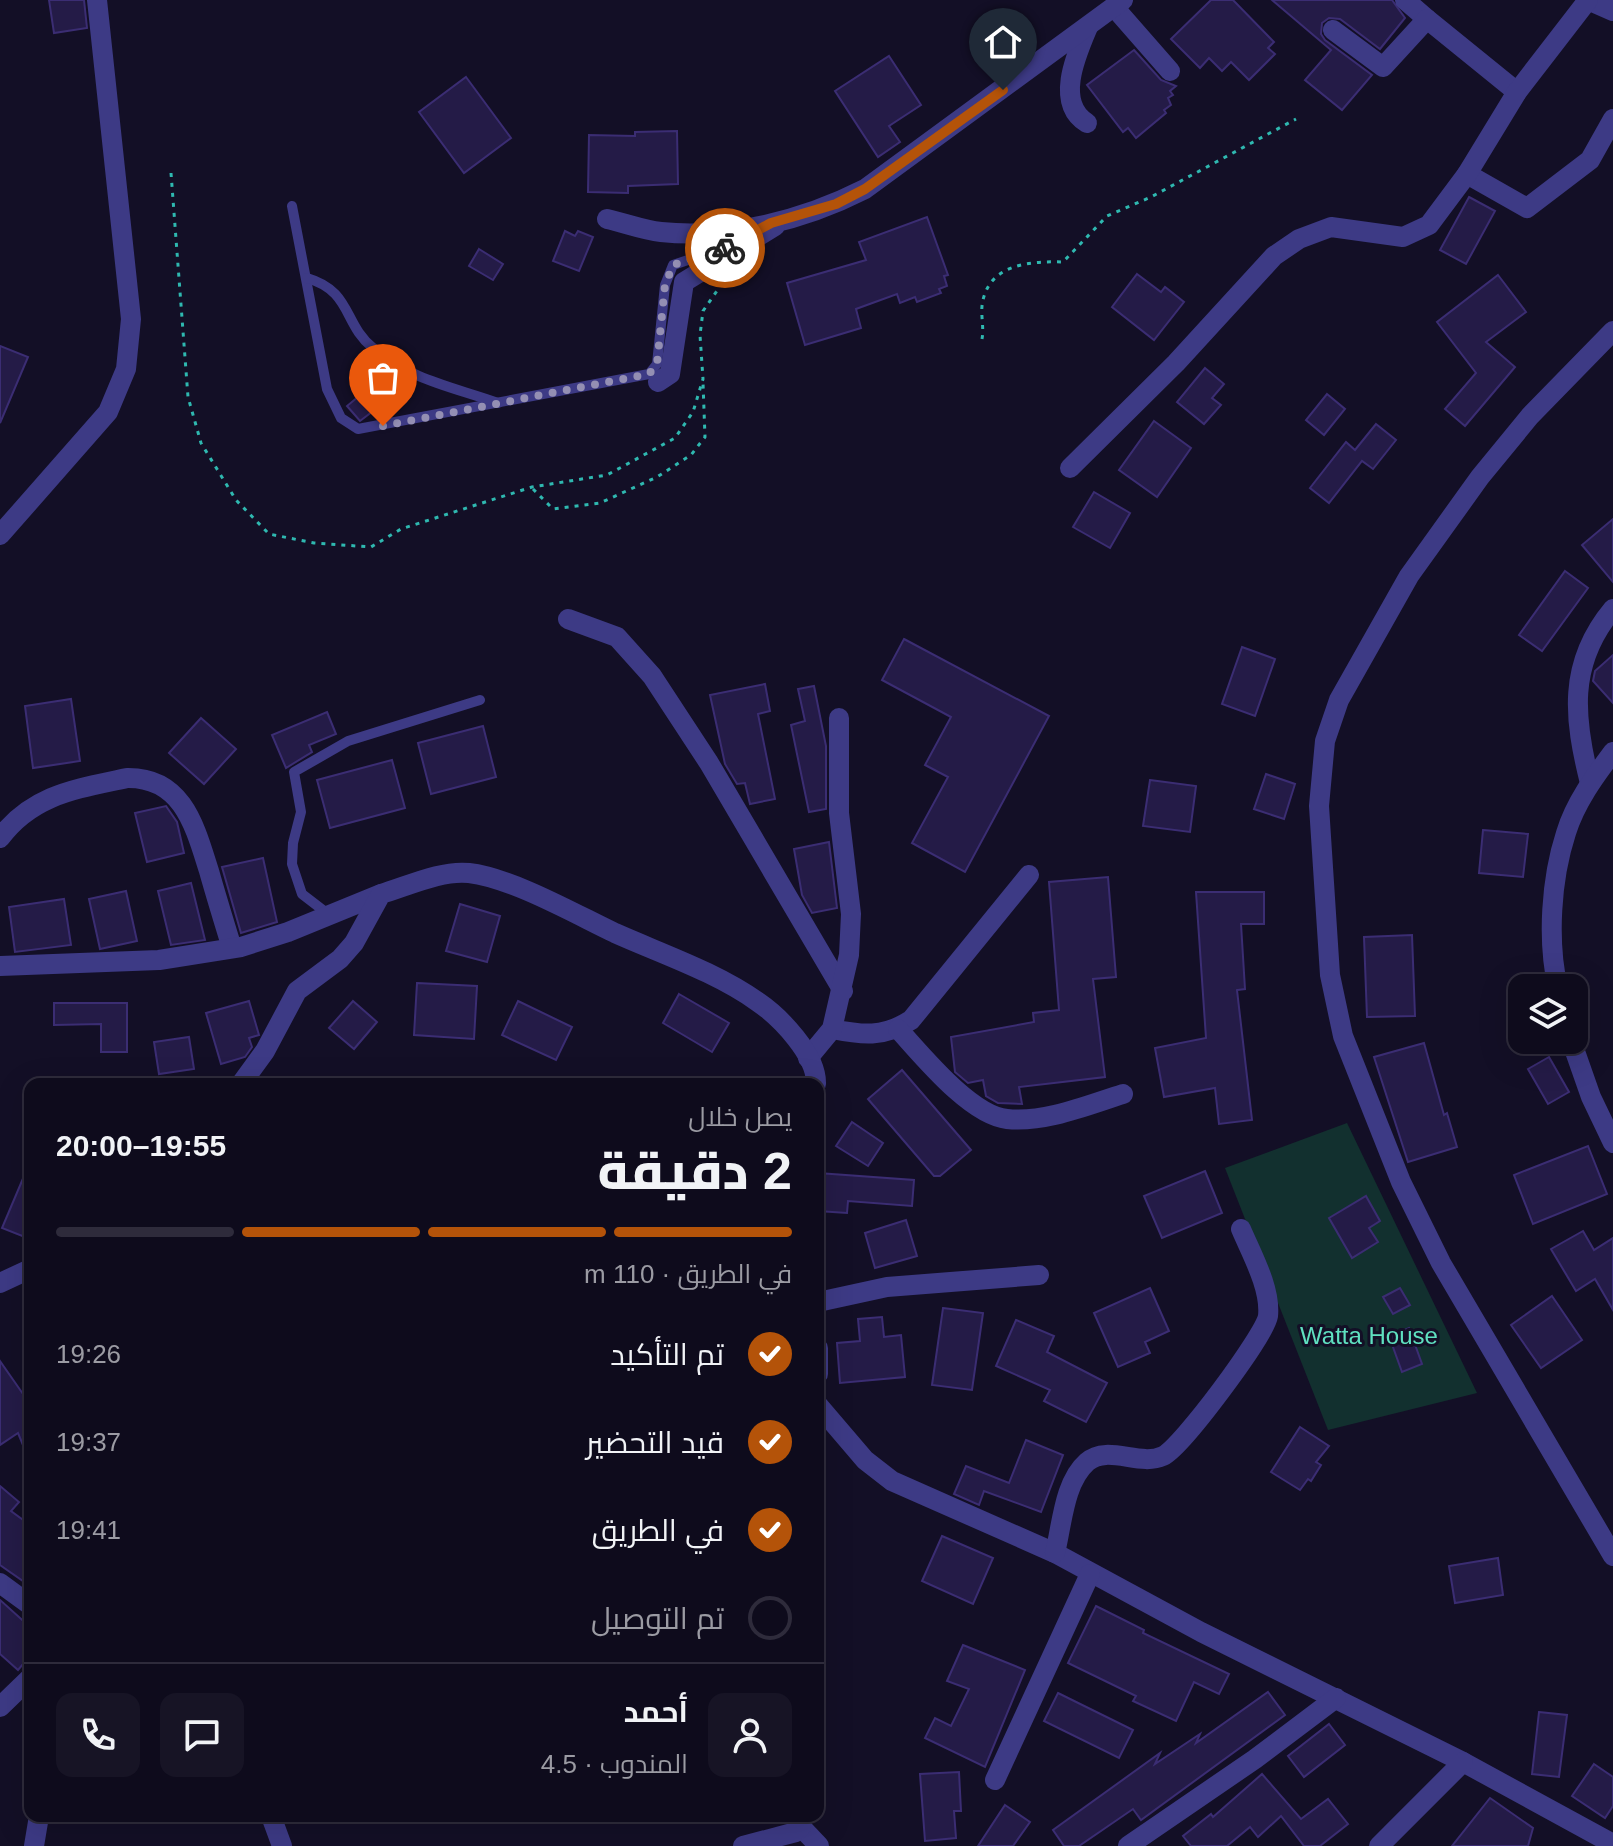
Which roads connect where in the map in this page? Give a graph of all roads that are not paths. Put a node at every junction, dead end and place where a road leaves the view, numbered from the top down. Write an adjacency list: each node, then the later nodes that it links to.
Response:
1 (97, 0): 22 (street)
2 (1405, 0): 6 (street)
3 (1588, 0): 5 (street); 10 (street)
4 (1119, 3): 7 (street); 9 (street)
5 (1613, 11)
6 (1427, 19): 8 (street); 10 (street)
7 (1088, 27): 12 (street); 16 (street)
8 (1333, 30)
9 (1170, 71)
10 (1517, 92): 13 (street)
11 (1613, 119): 13 (street)
12 (1087, 123)
13 (1467, 174): 21 (street)
14 (292, 206): 17 (lane)
15 (607, 219): 16 (street)
16 (778, 222): 19 (street); 20 (lane)
17 (307, 278): 20 (lane); 20 (lane)
18 (1613, 331): 52 (street)
19 (658, 382)
20 (500, 404)
21 (1070, 468)
22 (0, 535)
23 (1613, 609): 28 (street)
24 (568, 619): 36 (street)
25 (480, 700): 32 (lane)
26 (839, 718): 36 (street)
27 (1613, 752): 28 (street)
28 (1590, 783): 35 (street)
29 (0, 838): 33 (street)
30 (1029, 875): 38 (street)
31 (381, 894): 32 (street); 40 (street); 41 (street)
32 (328, 914): 33 (street)
33 (232, 948): 34 (street)
34 (0, 966)
35 (1557, 974)
36 (843, 991): 37 (street)
37 (832, 1029): 38 (street); 40 (street)
38 (898, 1029): 43 (street)
39 (1576, 1054): 44 (street)
40 (808, 1058): 42 (street)
41 (245, 1078)
42 (814, 1078)
43 (1123, 1094)
44 (1613, 1143)
45 (1241, 1229): 51 (street)
46 (24, 1272): 48 (street)
47 (1039, 1275): 49 (street)
48 (0, 1283)
49 (824, 1301)
50 (824, 1412): 51 (street)
51 (1055, 1553): 53 (street)
52 (1613, 1556)
53 (1090, 1574): 57 (street); 60 (street)
54 (0, 1583): 55 (street)
55 (24, 1601)
56 (24, 1684): 58 (street)
57 (1336, 1698): 59 (street); 69 (street)
58 (0, 1707)
59 (1463, 1762): 64 (street); 70 (street)
60 (995, 1780)
61 (38, 1822): 65 (street)
62 (273, 1822): 66 (street)
63 (800, 1822): 67 (street); 68 (street)
64 (1613, 1844)
65 (34, 1846)
66 (282, 1846)
67 (743, 1846)
68 (819, 1846)
69 (1128, 1846)
70 (1379, 1846)

